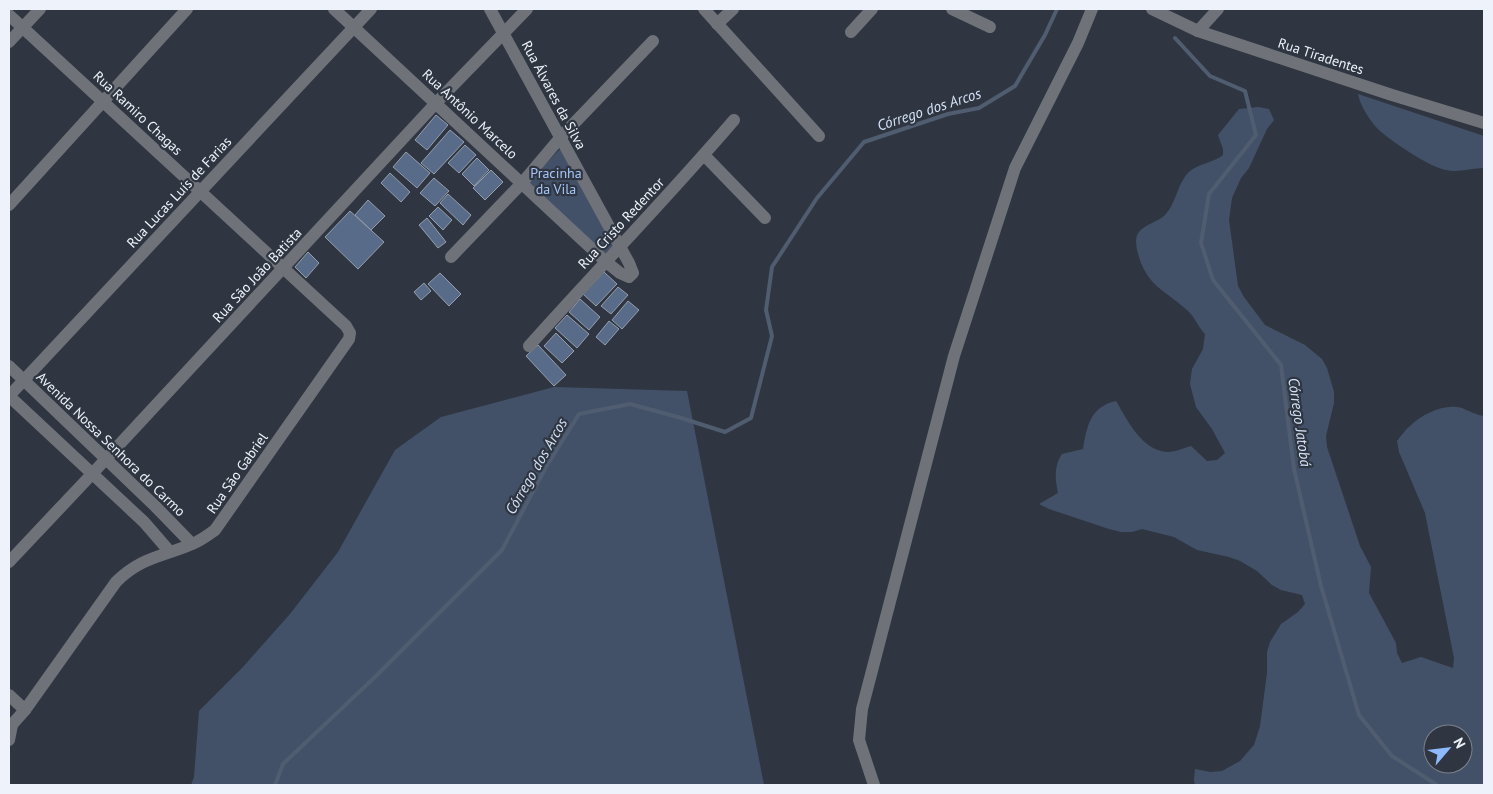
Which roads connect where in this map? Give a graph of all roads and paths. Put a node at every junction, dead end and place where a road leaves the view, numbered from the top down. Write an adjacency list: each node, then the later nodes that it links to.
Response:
1 (40, 9): 18 (street)
2 (188, 9): 24 (street)
3 (334, 9): 16 (street, Rua Antônio Marcelo)
4 (371, 9): 16 (street, Rua Lucas Luís de Farias)
5 (490, 9): 21 (street, Rua Álvares da Silva)
6 (527, 9): 21 (street, Rua São João Batista)
7 (704, 9): 15 (street)
8 (733, 9): 15 (street)
9 (872, 9): 20 (street)
10 (952, 9): 17 (street)
11 (1092, 9): 54 (street)
12 (1152, 9): 19 (street, Rua Tiradentes)
13 (1218, 9): 19 (street)
14 (9, 15): 18 (street, Rua Ramiro Chagas)
15 (717, 24): 28 (street)
16 (354, 26): 25 (street, Rua Antônio Marcelo); 32 (street, Rua Lucas Luís de Farias)
17 (990, 27)
18 (22, 28): 23 (street); 24 (street, Rua Ramiro Chagas)
19 (1198, 31): 27 (street, Rua Tiradentes)
20 (851, 32)
21 (504, 34): 25 (street, Rua São João Batista); 29 (street, Rua Álvares da Silva)
22 (653, 41): 29 (street)
23 (9, 42)
24 (102, 101): 32 (street, Rua Ramiro Chagas); 33 (street)
25 (436, 103): 31 (street, Rua Antônio Marcelo); 38 (street, Rua São João Batista)
26 (734, 120): 30 (street, Rua Cristo Redentor)
27 (1484, 123)
28 (819, 136)
29 (560, 138): 31 (street); 35 (street, Rua Álvares da Silva)
30 (704, 155): 34 (street); 35 (street, Rua Cristo Redentor)
31 (522, 182): 36 (street); 37 (street, Rua Antônio Marcelo)
32 (200, 192): 38 (street, Rua Ramiro Chagas); 43 (street, Rua Lucas Luís de Farias)
33 (9, 205)
34 (765, 218)
35 (619, 246): 37 (street, Rua Cristo Redentor); 39 (street, Rua Álvares da Silva)
36 (451, 257)
37 (605, 260): 39 (street, Rua Antônio Marcelo); 41 (street, Rua Cristo Redentor)
38 (283, 270): 40 (street, Rua Ramiro Chagas); 45 (street, Rua São João Batista)
39 (632, 275)
40 (350, 339): 47 (street, Rua São Gabriel)
41 (529, 346)
42 (9, 366): 43 (street, Avenida Nossa Senhora do Carmo)
43 (24, 381): 44 (street, Rua Lucas Luís de Farias); 45 (street, Avenida Nossa Senhora do Carmo)
44 (9, 396): 46 (street)
45 (106, 460): 46 (street, Rua São João Batista); 47 (street, Avenida Nossa Senhora do Carmo)
46 (92, 474): 48 (street); 49 (street, Rua São João Batista)
47 (192, 544): 48 (street, Rua São Gabriel)
48 (170, 552): 51 (street, Rua São Gabriel)
49 (9, 562)
50 (9, 695): 51 (street)
51 (25, 710): 52 (street, Rua São Gabriel)
52 (10, 726): 53 (street)
53 (9, 740)
54 (874, 785)

